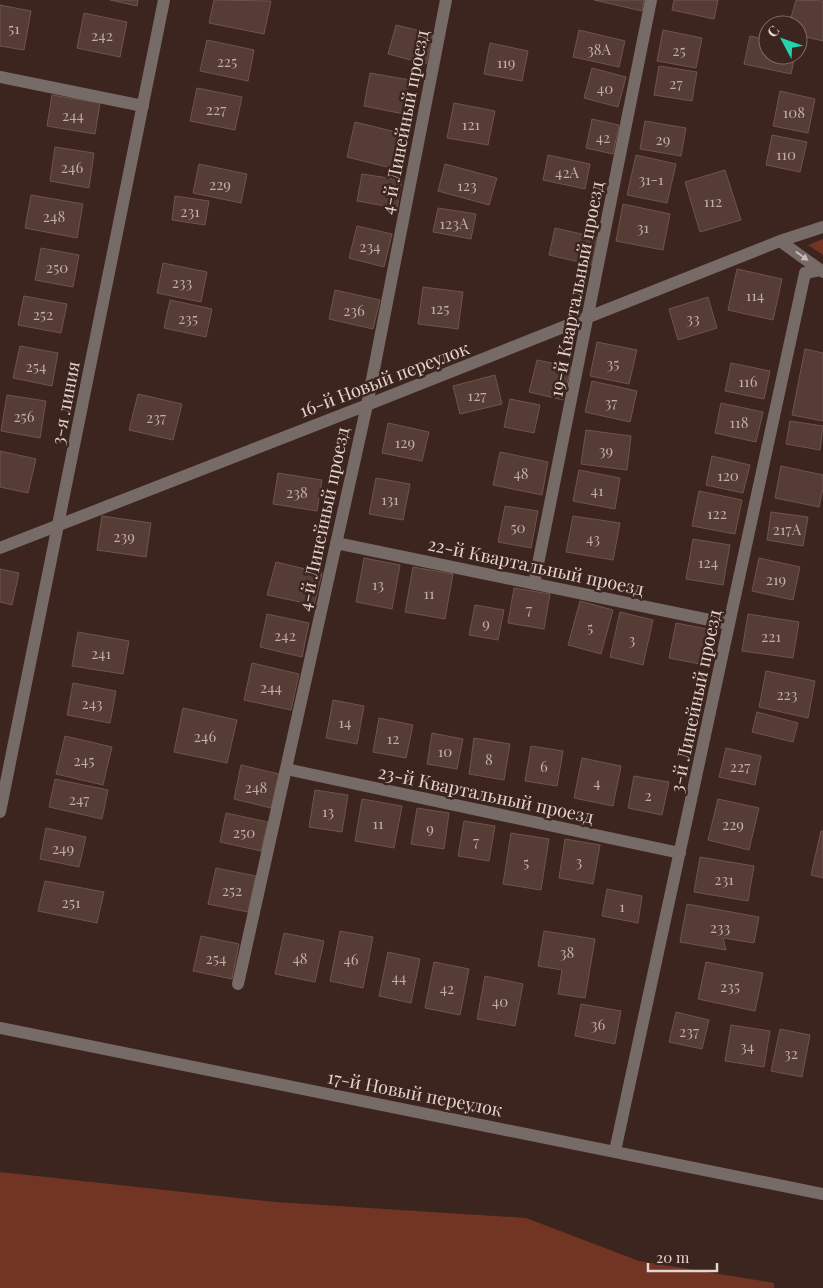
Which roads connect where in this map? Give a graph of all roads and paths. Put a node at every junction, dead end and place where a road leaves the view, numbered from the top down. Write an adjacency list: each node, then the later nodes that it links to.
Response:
1 (164, 0): 5 (street, 3-я линия)
2 (446, 0): 10 (street, 4-й Линейный проезд)
3 (651, 0): 9 (street, 19-й Квартальный проезд)
4 (0, 77): 5 (street)
5 (142, 106): 11 (street, 3-я линия)
6 (823, 227): 7 (street, 16-й Новый переулок)
7 (780, 241): 8 (street, one-way to 8); 9 (street, 16-й Новый переулок)
8 (821, 271): 15 (street, 3-й Линейный проезд)
9 (588, 317): 10 (street, 16-й Новый переулок); 14 (street, 19-й Квартальный проезд)
10 (366, 405): 11 (street, 16-й Новый переулок); 12 (street, 4-й Линейный проезд)
11 (58, 524): 13 (street, 16-й Новый переулок); 17 (street, 3-я линия)
12 (336, 543): 14 (street, 22-й Квартальный проезд); 16 (street, 4-й Линейный проезд)
13 (0, 548)
14 (534, 584): 15 (street, 22-й Квартальный проезд)
15 (729, 624): 18 (street, 3-й Линейный проезд)
16 (286, 770): 18 (street, 23-й Квартальный проезд); 19 (street, 4-й Линейный проезд)
17 (0, 812)
18 (680, 853): 21 (street, 3-й Линейный проезд)
19 (238, 984)
20 (0, 1028): 21 (street, 17-й Новый переулок)
21 (615, 1152): 22 (street, 17-й Новый переулок)
22 (823, 1194)

